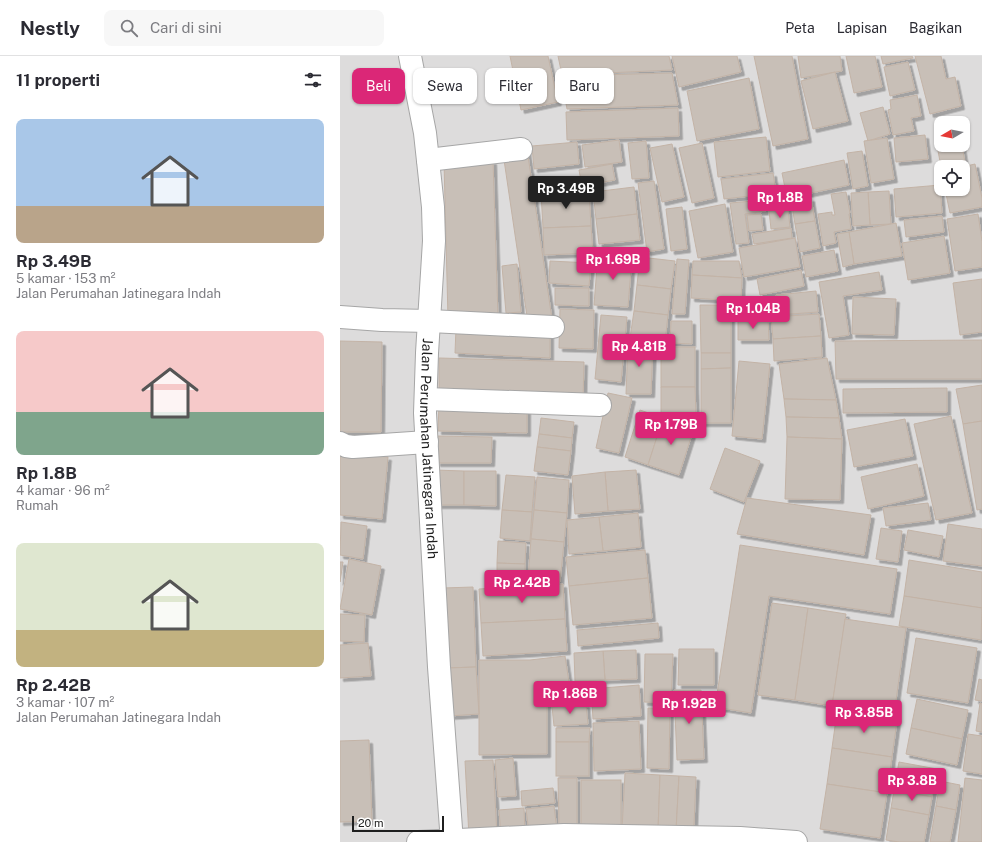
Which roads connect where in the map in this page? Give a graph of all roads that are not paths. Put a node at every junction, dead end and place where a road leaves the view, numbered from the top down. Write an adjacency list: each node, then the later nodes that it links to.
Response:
1 (410, 56): 3 (street, Jalan Perumahan Jatinegara Indah)
2 (521, 149): 3 (street)
3 (428, 160): 5 (street, Jalan Perumahan Jatinegara Indah)
4 (340, 317): 5 (street)
5 (430, 321): 6 (street); 7 (street, Jalan Perumahan Jatinegara Indah)
6 (553, 327)
7 (426, 399): 8 (street); 9 (street, Jalan Perumahan Jatinegara Indah)
8 (600, 406)
9 (427, 442): 10 (street); 11 (street, Jalan Perumahan Jatinegara Indah)
10 (340, 443)
11 (452, 841): 12 (street); 13 (street)
12 (418, 842)
13 (796, 842)

